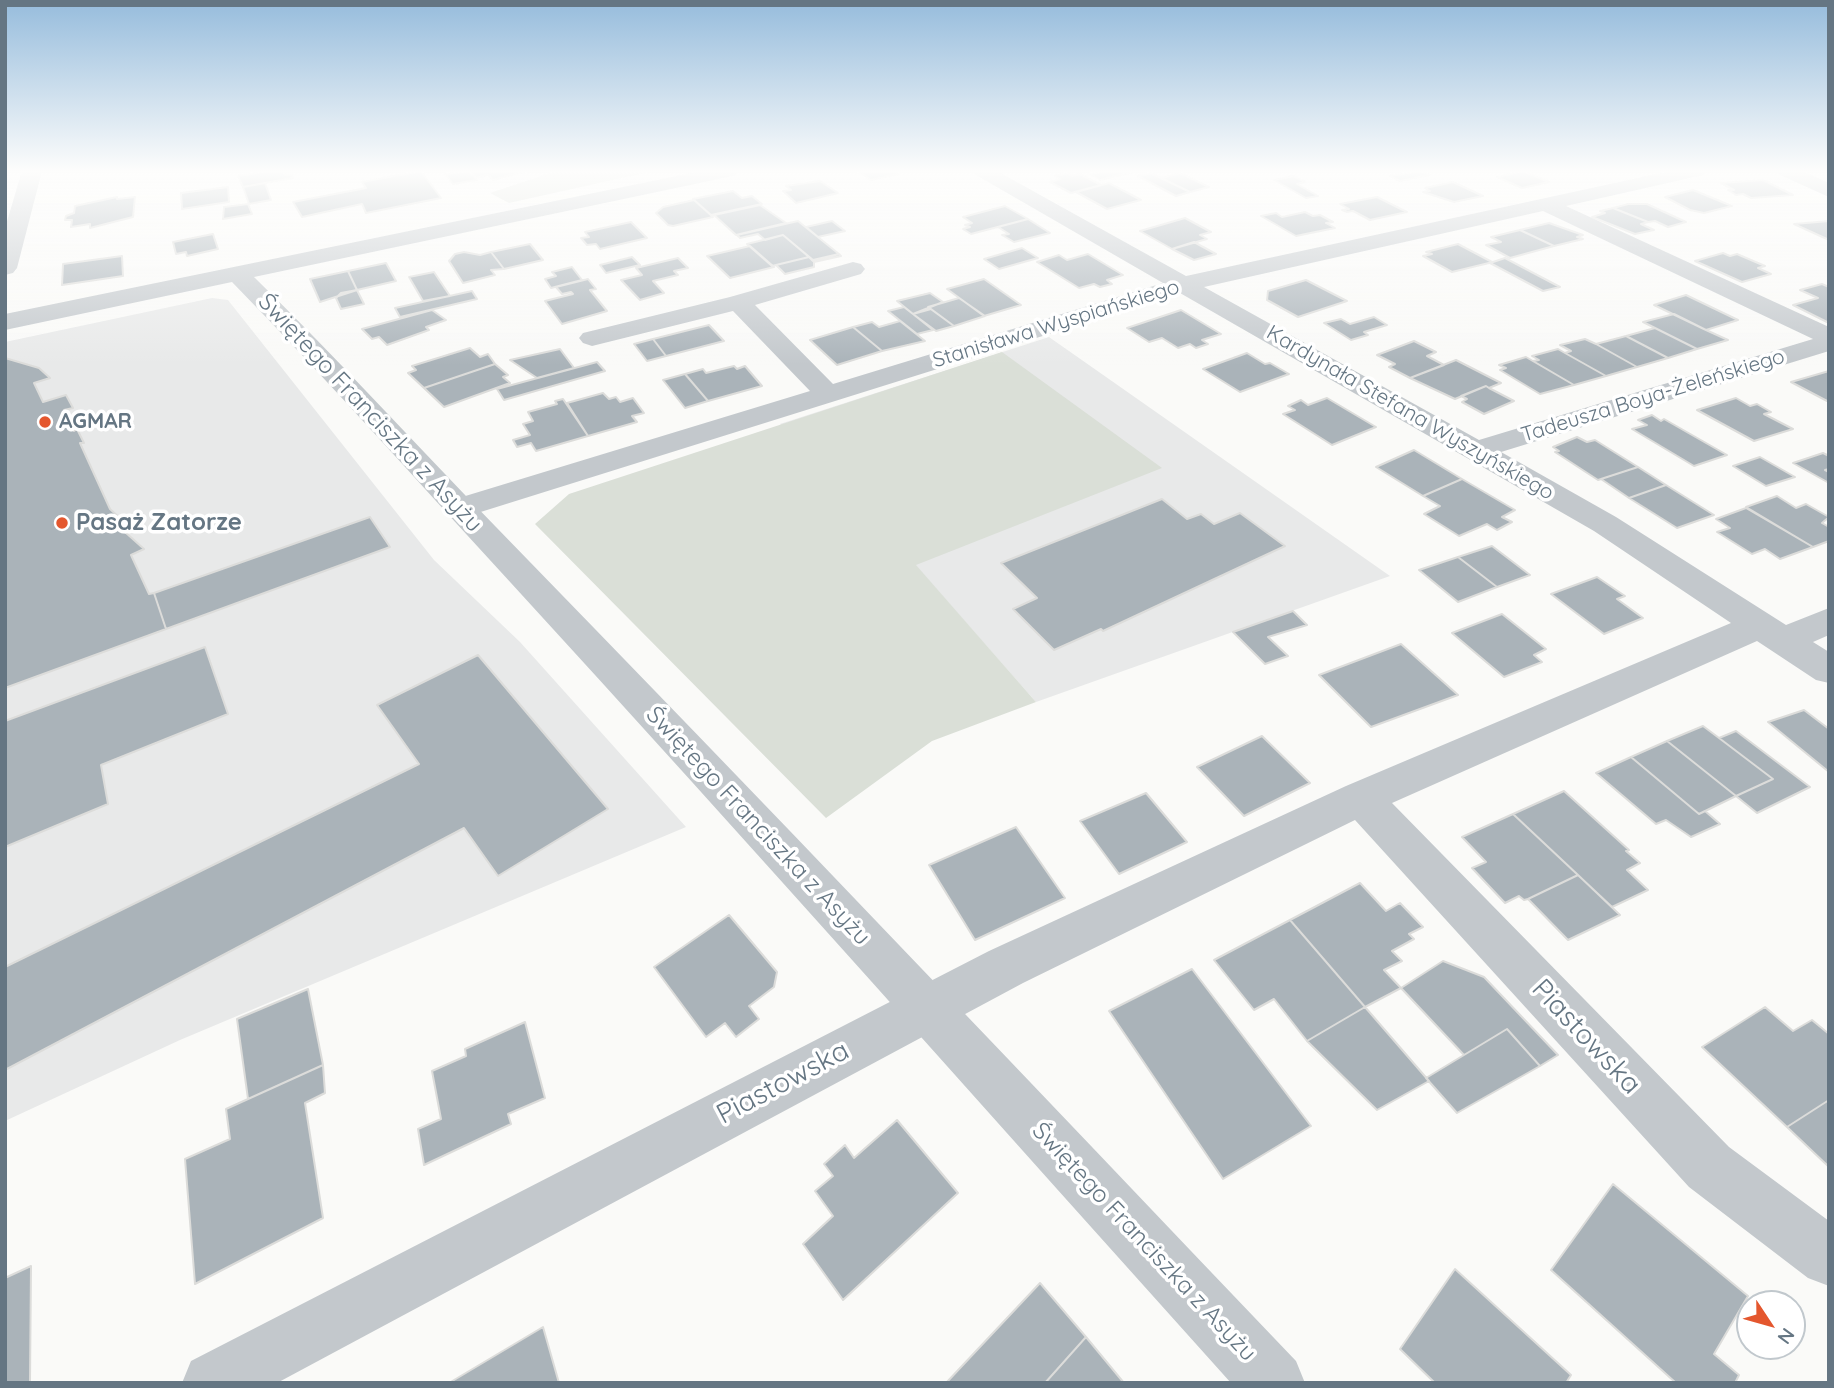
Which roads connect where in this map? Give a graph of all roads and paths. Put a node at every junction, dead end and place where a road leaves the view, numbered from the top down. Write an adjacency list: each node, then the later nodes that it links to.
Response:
1 (14, 236): 6 (street)
2 (420, 236): 8 (street)
3 (1098, 236): 9 (street, Kardynała Stefana Wyszyńskiego)
4 (1402, 236): 9 (street, Stanisława Wyspiańskiego)
5 (1613, 236): 12 (street, Tadeusza Boya-Żeleńskiego)
6 (5, 268)
7 (853, 269): 10 (street)
8 (238, 274): 11 (street); 17 (street, Świętego Franciszka z Asyżu)
9 (1184, 284): 15 (street, Stanisława Wyspiańskiego); 16 (street, Kardynała Stefana Wyszyńskiego)
10 (737, 302): 13 (street); 15 (street)
11 (5, 322)
12 (1829, 337)
13 (592, 338)
14 (1829, 343): 16 (street, Tadeusza Boya-Żeleńskiego)
15 (828, 394): 17 (street, Stanisława Wyspiańskiego)
16 (1477, 450): 19 (street, Kardynała Stefana Wyszyńskiego)
17 (460, 508): 22 (street, Świętego Franciszka z Asyżu)
18 (1829, 620): 19 (street, Piastowska)
19 (1772, 633): 20 (street, Kardynała Stefana Wyszyńskiego); 21 (street, Piastowska)
20 (1829, 670)
21 (1361, 798): 22 (street, Piastowska); 23 (street, Piastowska)
22 (926, 1009): 24 (street, Piastowska); 25 (street, Świętego Franciszka z Asyżu)
23 (1829, 1257)
24 (213, 1383)
25 (1274, 1383)

